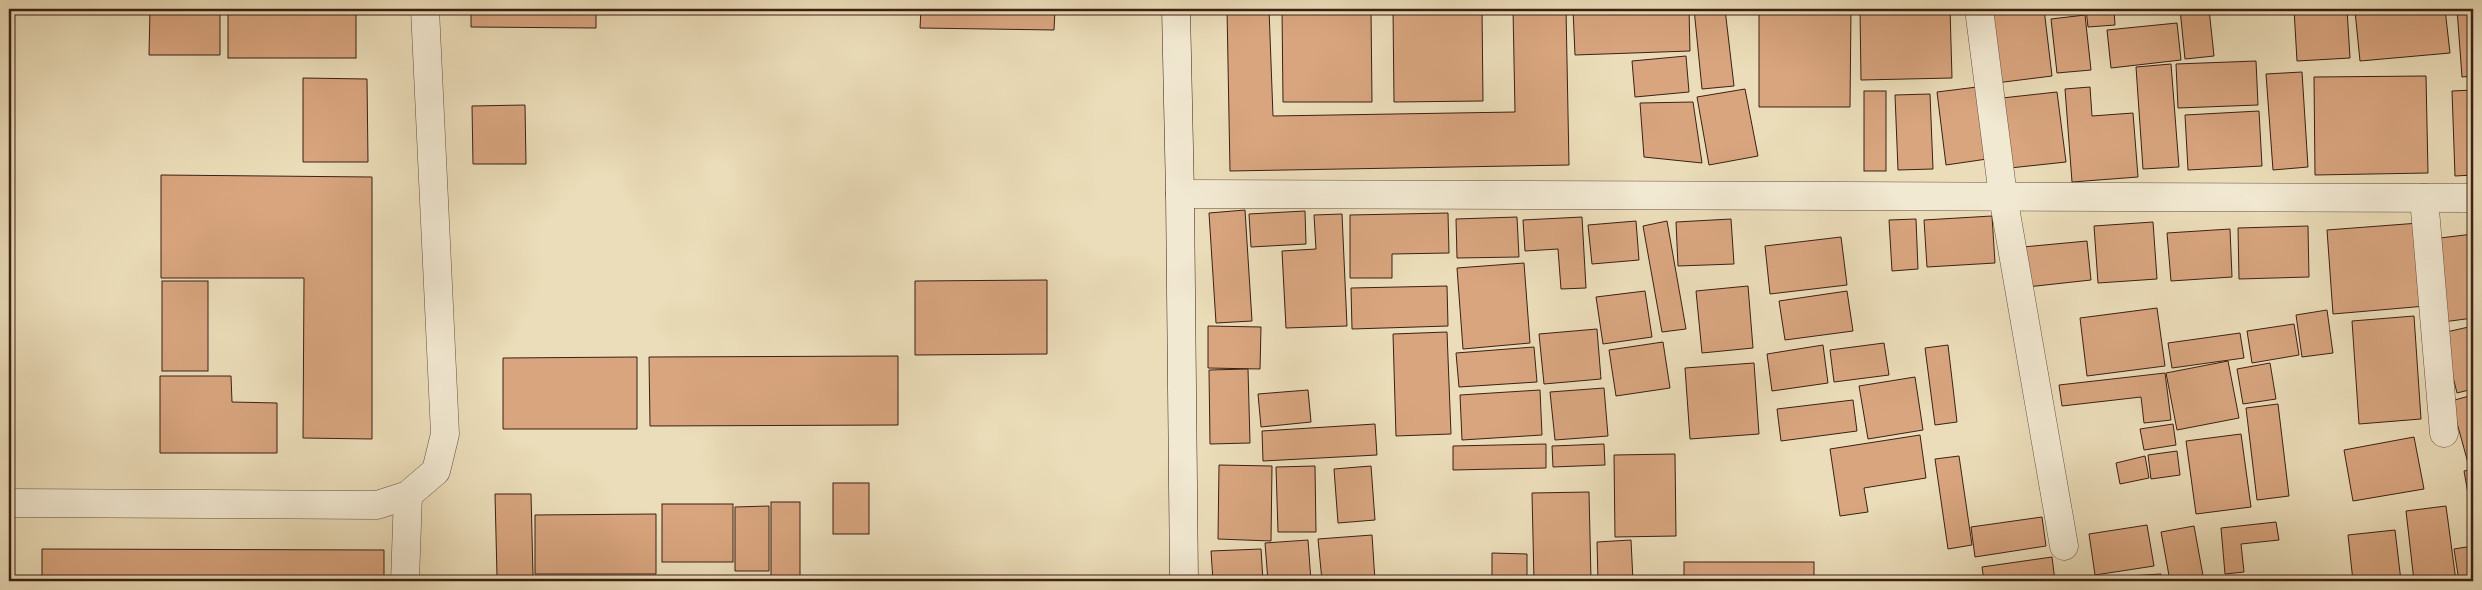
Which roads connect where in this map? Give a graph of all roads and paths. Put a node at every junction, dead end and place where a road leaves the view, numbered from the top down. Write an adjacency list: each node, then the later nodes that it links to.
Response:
1 (425, 9): 9 (street)
2 (1176, 9): 4 (street)
3 (1979, 9): 5 (street)
4 (1180, 194): 5 (street); 13 (street)
5 (2003, 196): 6 (street); 11 (street)
6 (2424, 198): 7 (street); 8 (street)
7 (2473, 198)
8 (2444, 432)
9 (408, 496): 10 (street); 12 (street)
10 (9, 503)
11 (2064, 546)
12 (405, 581)
13 (1184, 581)

